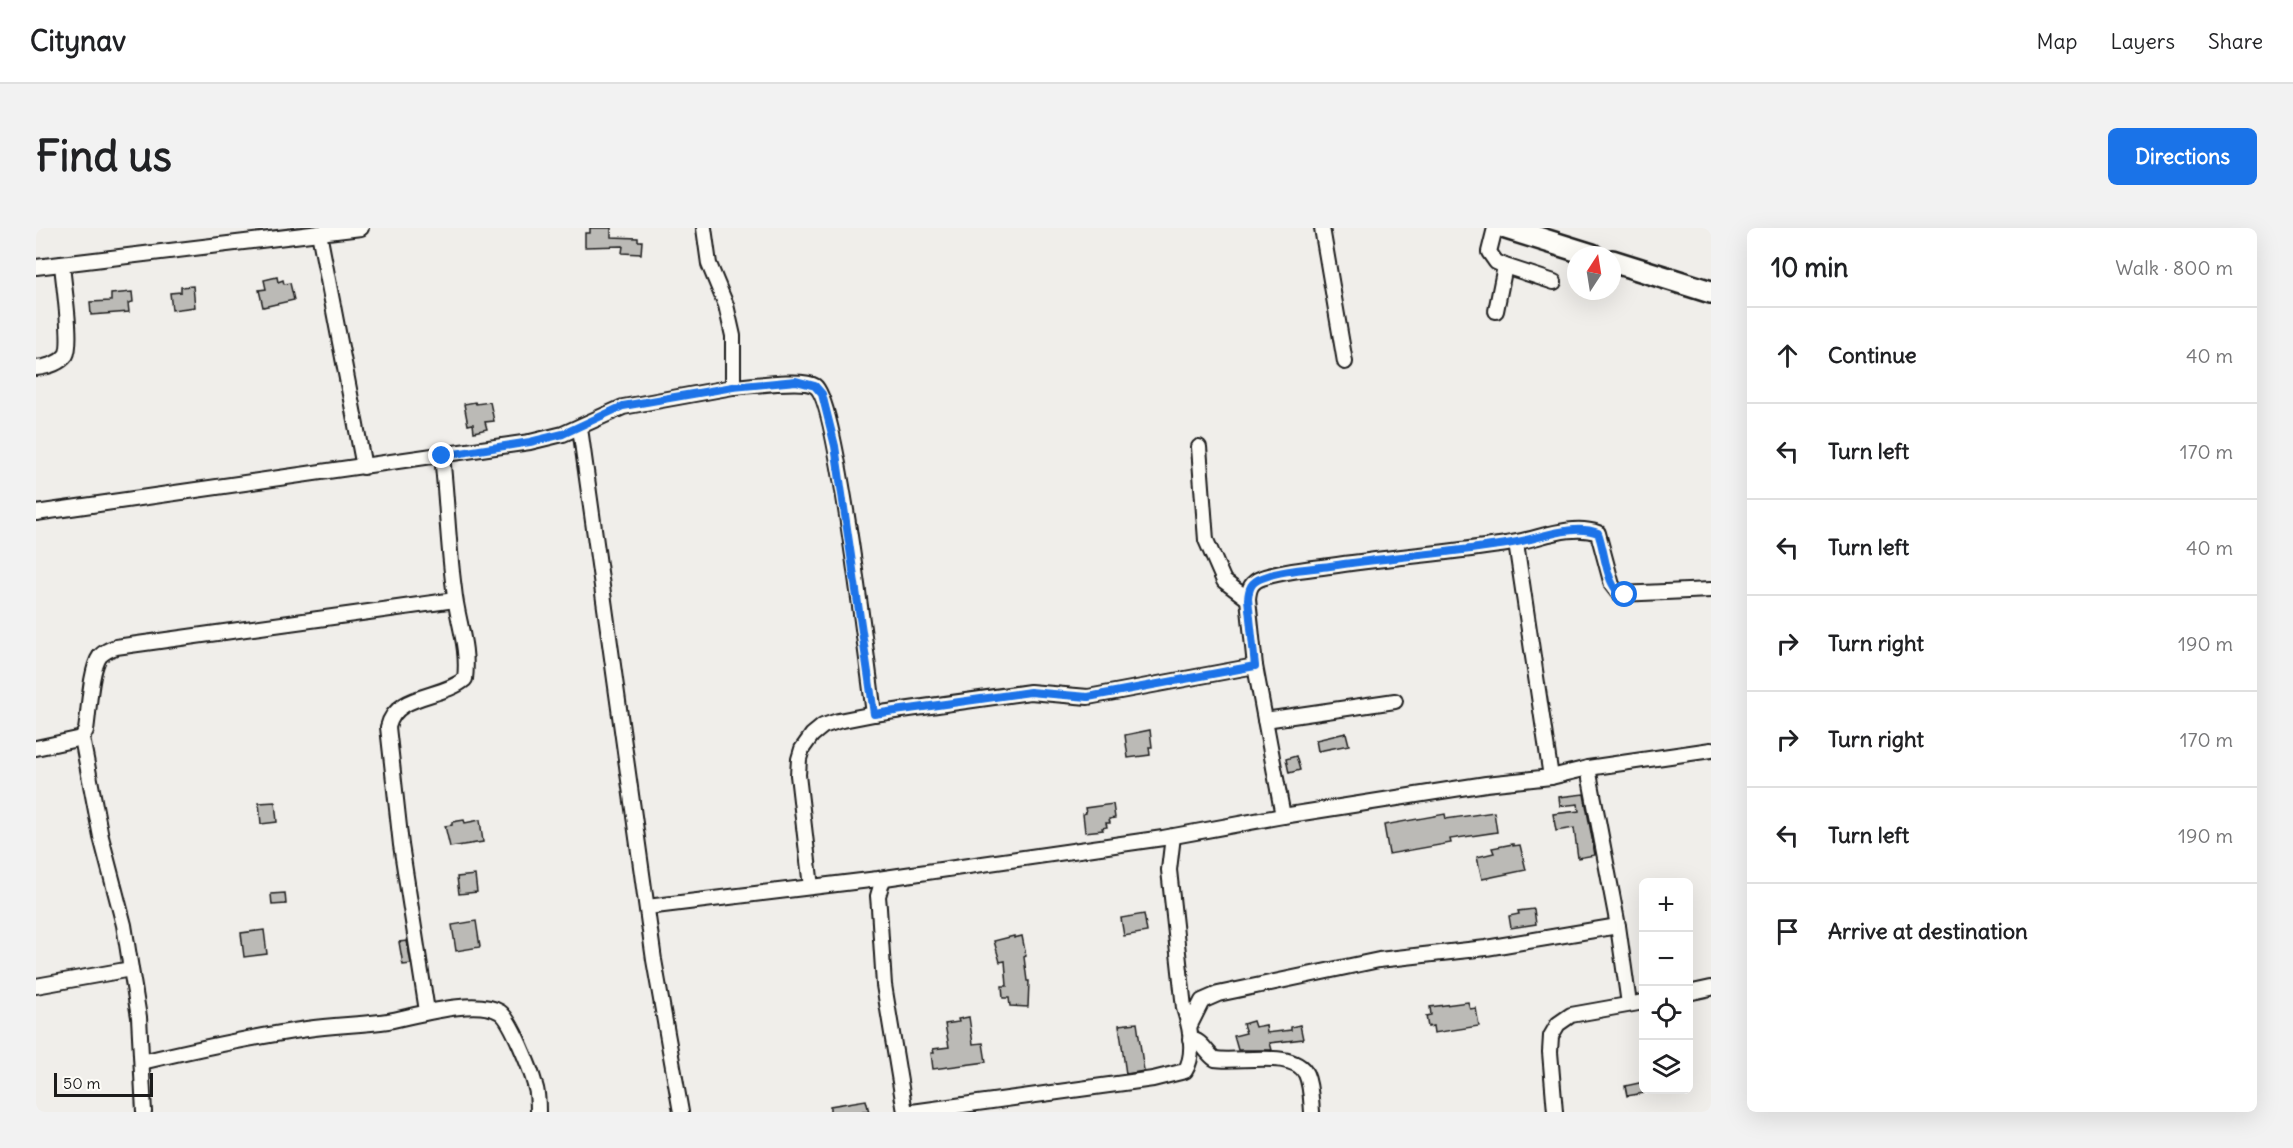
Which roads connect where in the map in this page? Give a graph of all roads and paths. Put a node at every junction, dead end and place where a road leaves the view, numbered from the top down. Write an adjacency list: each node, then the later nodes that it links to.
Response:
1 (361, 228): 6 (street)
2 (704, 228): 17 (street)
3 (1322, 228): 15 (street)
4 (1495, 228): 10 (street)
5 (1506, 228): 7 (highway)
6 (319, 233): 8 (street); 21 (street)
7 (1567, 247)
8 (62, 264): 11 (street); 16 (street)
9 (1621, 264): 13 (highway)
10 (1505, 266): 12 (street); 14 (street)
11 (36, 267)
12 (1554, 282)
13 (1711, 292)
14 (1496, 311)
15 (1345, 362)
16 (36, 369)
17 (733, 387): 18 (street); 29 (street)
18 (580, 428): 20 (street); 40 (street)
19 (1198, 447): 25 (street)
20 (442, 456): 21 (street); 26 (street)
21 (364, 466): 22 (street)
22 (36, 513)
23 (1516, 543): 24 (street); 25 (street); 35 (street)
24 (1711, 590)
25 (1248, 599): 27 (street)
26 (455, 600): 31 (street); 47 (street)
27 (1255, 666): 29 (street); 30 (street)
28 (1395, 701): 30 (street)
29 (874, 714): 39 (street)
30 (1265, 720): 36 (street)
31 (82, 738): 32 (street); 42 (street)
32 (36, 748)
33 (1711, 750): 34 (street)
34 (1588, 768): 35 (street); 41 (street)
35 (1551, 777): 36 (street)
36 (1283, 816): 37 (street)
37 (1173, 836): 38 (street); 48 (street)
38 (882, 879): 39 (street); 53 (street)
39 (811, 888): 40 (street)
40 (647, 907): 50 (street)
41 (1618, 926): 46 (street); 48 (street)
42 (131, 969): 43 (street); 49 (street)
43 (36, 986)
44 (1711, 988): 45 (street)
45 (1693, 992)
46 (1636, 1003): 56 (street)
47 (427, 1011): 49 (street); 52 (street)
48 (1190, 1032): 54 (street); 55 (street)
49 (142, 1062): 51 (street)
50 (678, 1111)
51 (144, 1112)
52 (538, 1112)
53 (905, 1112)
54 (912, 1112)
55 (1312, 1112)
56 (1555, 1112)

